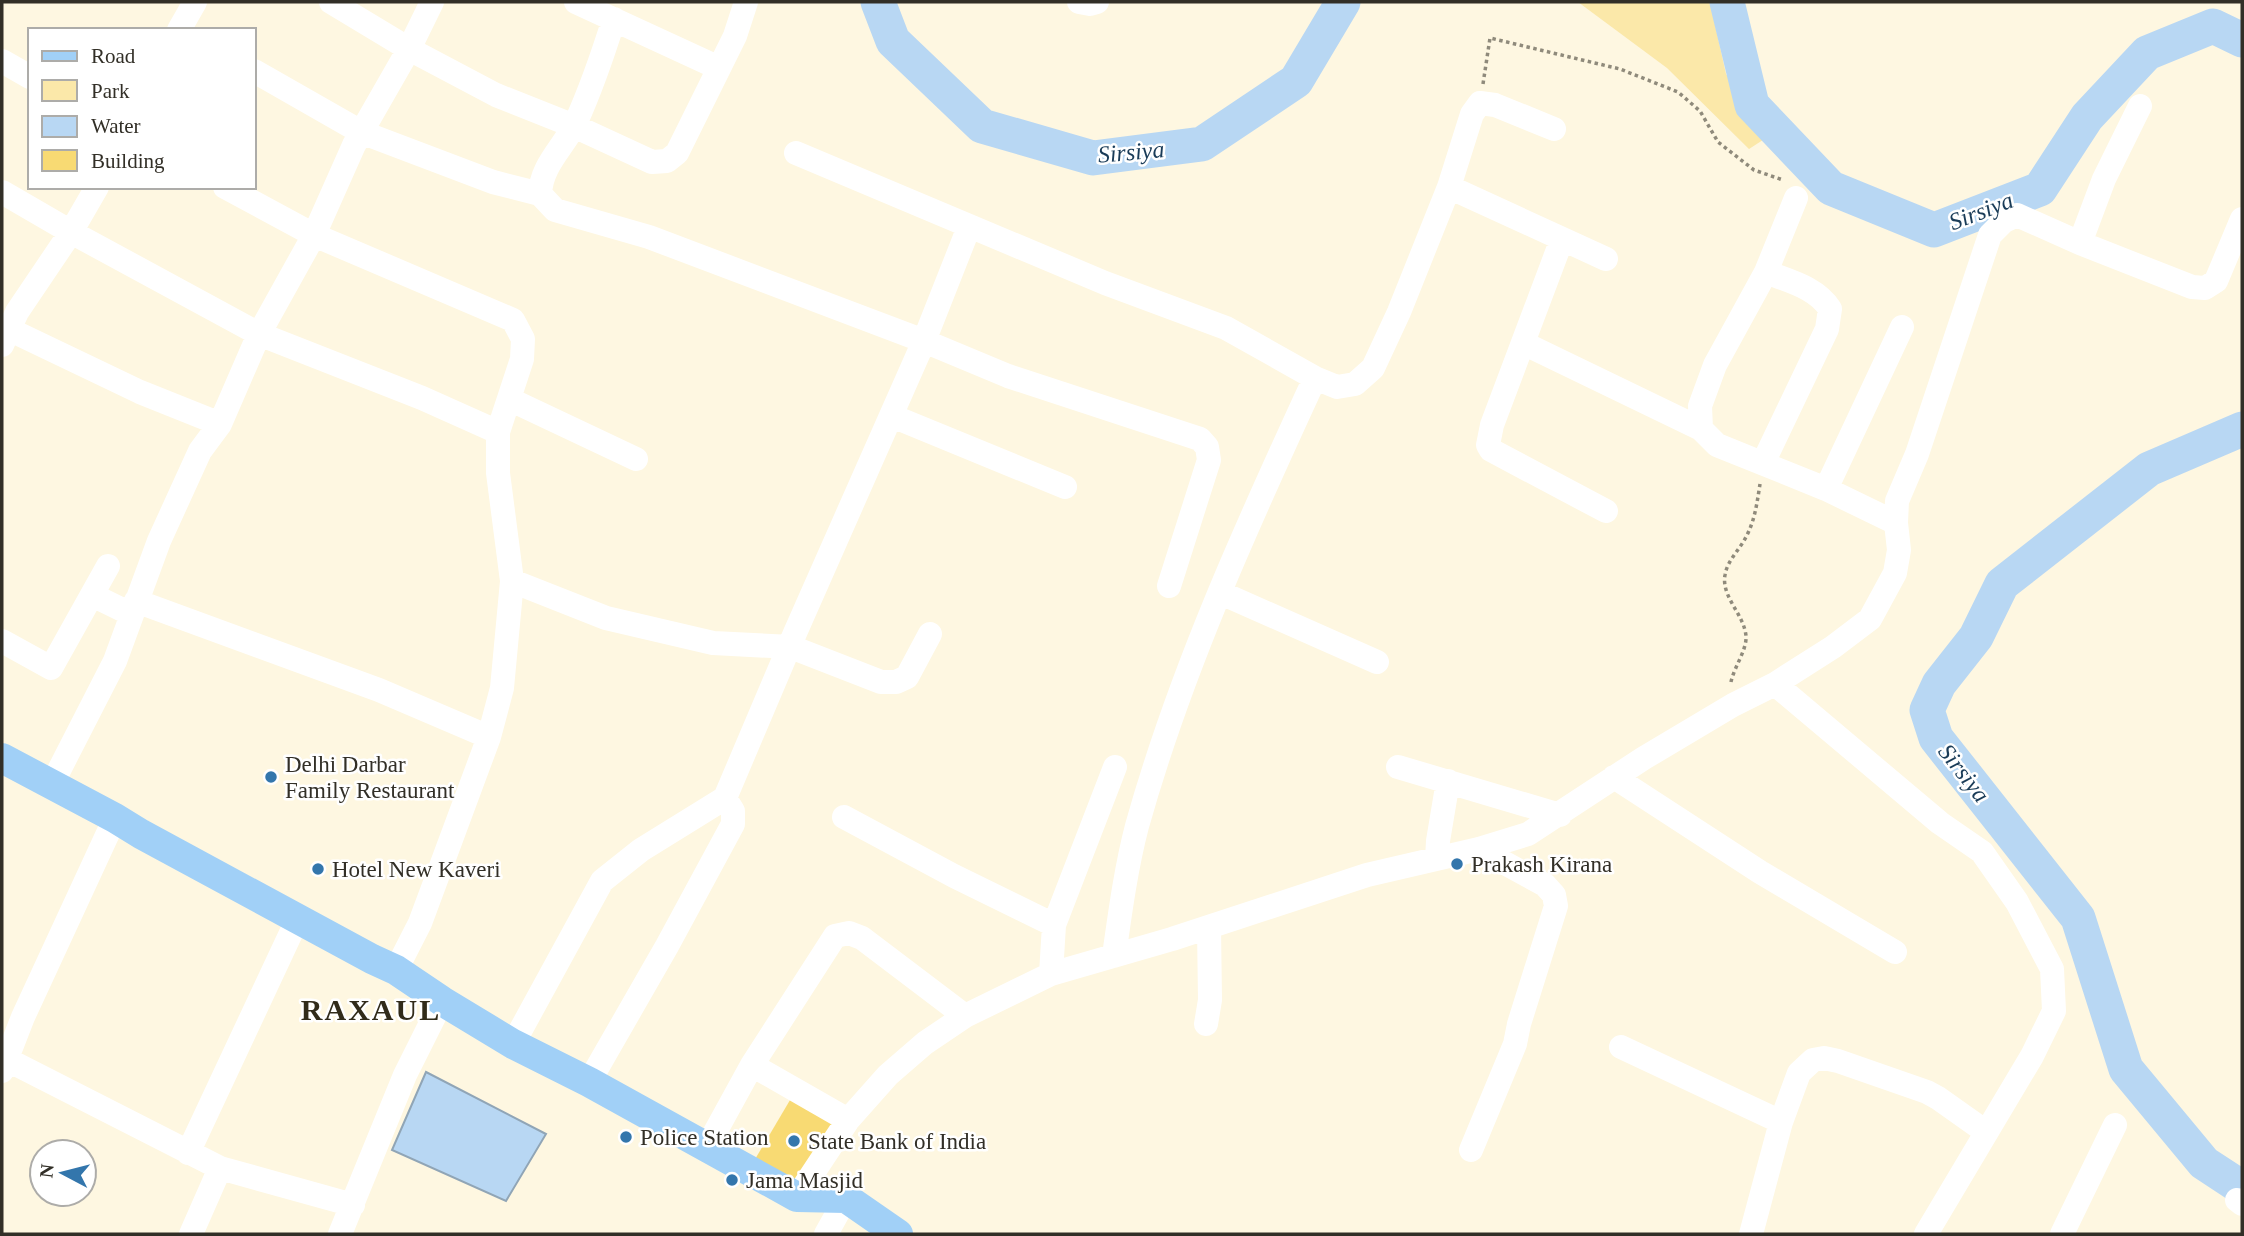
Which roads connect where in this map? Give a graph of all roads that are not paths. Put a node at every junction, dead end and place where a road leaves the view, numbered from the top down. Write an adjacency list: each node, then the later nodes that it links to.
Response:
1 (195, 2): 9 (street)
2 (331, 2): 10 (street)
3 (432, 2): 10 (street)
4 (576, 2): 8 (street)
5 (746, 2): 12 (street)
6 (1079, 2): 7 (street)
7 (1097, 2)
8 (614, 19): 12 (street); 16 (street)
9 (181, 28)
10 (409, 49): 16 (street); 18 (street)
11 (2, 61): 14 (street)
12 (719, 68): 16 (street)
13 (256, 72): 18 (street)
14 (28, 77)
15 (2140, 106): 31 (street)
16 (574, 126): 23 (street)
17 (1554, 129): 20 (street)
18 (361, 132): 23 (street); 29 (street)
19 (796, 153): 27 (street)
20 (1448, 187): 30 (street); 39 (street)
21 (96, 189): 28 (street)
22 (229, 189): 29 (street)
23 (540, 194): 37 (street)
24 (1796, 198): 33 (street)
25 (5, 199): 28 (street)
26 (2242, 219): 31 (street)
27 (969, 227): 37 (street); 39 (street)
28 (71, 232): 35 (street); 36 (street)
29 (314, 235): 36 (street); 40 (street)
30 (1562, 239): 32 (street); 38 (street)
31 (2080, 243): 50 (street)
32 (1606, 259)
33 (1766, 272): 43 (street); 46 (street)
34 (1902, 327): 48 (street)
35 (4, 334): 42 (street)
36 (259, 334): 42 (street); 44 (street)
37 (924, 341): 41 (street); 53 (street)
38 (1523, 343): 43 (street); 49 (street)
39 (1315, 378): 54 (street)
40 (509, 399): 44 (street); 45 (street)
41 (892, 416): 47 (street); 59 (street)
42 (220, 424): 56 (street)
43 (1701, 429): 46 (street)
44 (498, 432): 52 (street)
45 (636, 459)
46 (1763, 463): 48 (street)
47 (1065, 487)
48 (1826, 489): 50 (street)
49 (1606, 511)
50 (1896, 523): 61 (street)
51 (108, 566): 55 (street)
52 (512, 581): 59 (street); 62 (street)
53 (1169, 586)
54 (1221, 593): 60 (street); 79 (street)
55 (92, 595): 56 (street); 58 (street)
56 (134, 608): 62 (street); 68 (street)
57 (930, 634): 59 (street)
58 (2, 641)
59 (791, 648): 69 (street)
60 (1377, 662)
61 (1775, 684): 66 (street); 93 (street)
62 (489, 737): 80 (street)
63 (2, 758): 68 (main road)
64 (1115, 767): 76 (street)
65 (1398, 767): 67 (street)
66 (1614, 777): 70 (street); 78 (street)
67 (1448, 781): 70 (street); 74 (street)
68 (52, 784): 72 (main road)
69 (725, 797): 85 (street); 89 (street)
70 (1560, 815): 73 (street)
71 (844, 817): 76 (street)
72 (115, 818): 75 (main road); 87 (street)
73 (1479, 849): 74 (street); 95 (street)
74 (1437, 859): 77 (street)
75 (298, 918): 80 (main road); 96 (street)
76 (1054, 925): 81 (street)
77 (1209, 927): 79 (street); 84 (street)
78 (1895, 952)
79 (1114, 956): 81 (street)
80 (396, 970): 82 (main road)
81 (1051, 974): 83 (street)
82 (442, 1001): 85 (main road); 100 (street)
83 (965, 1016): 88 (street); 90 (street)
84 (1206, 1024)
85 (513, 1044): 89 (main road)
86 (1621, 1047): 91 (street)
87 (3, 1062): 96 (street)
88 (752, 1065): 90 (street); 94 (street)
89 (589, 1082): 94 (main road)
90 (848, 1120): 98 (street)
91 (1781, 1122): 93 (street); 105 (street)
92 (2115, 1125): 107 (street)
93 (1986, 1132): 106 (street)
94 (707, 1147): 98 (main road)
95 (1471, 1150)
96 (188, 1153): 97 (street)
97 (220, 1168): 100 (street); 101 (street)
98 (797, 1198): 99 (main road)
99 (846, 1198): 103 (street); 104 (main road)
100 (353, 1205): 102 (street)
101 (191, 1234)
102 (340, 1234)
103 (826, 1234)
104 (898, 1234)
105 (1751, 1234)
106 (1926, 1234)
107 (2062, 1234)

